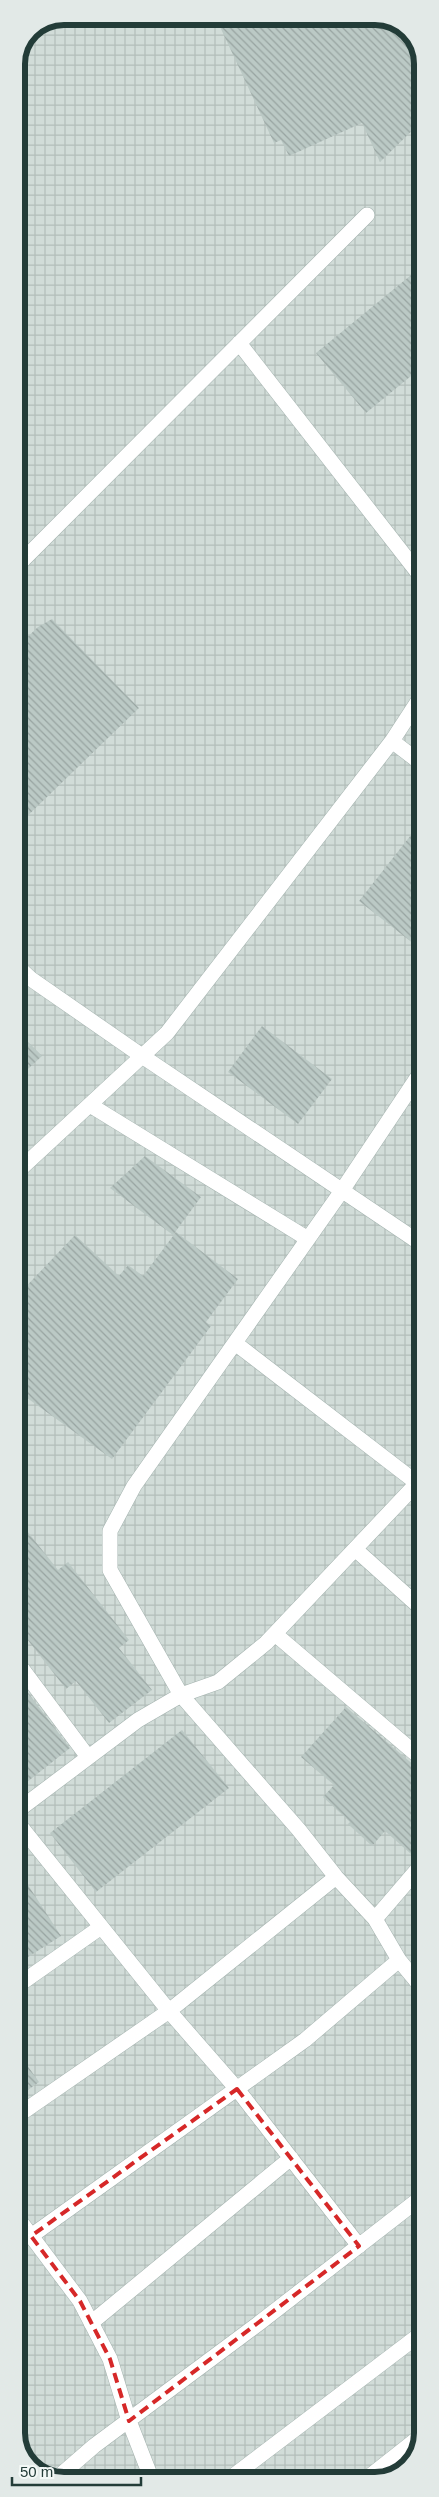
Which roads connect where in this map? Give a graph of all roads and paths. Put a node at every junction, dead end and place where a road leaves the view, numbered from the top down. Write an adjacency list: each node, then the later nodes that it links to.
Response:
1 (367, 215): 2 (street)
2 (239, 343): 3 (street); 4 (street)
3 (25, 558)
4 (414, 568)
5 (414, 708): 6 (street)
6 (392, 741): 7 (street); 9 (street)
7 (414, 758)
8 (25, 973): 9 (street)
9 (142, 1056): 11 (street); 13 (street)
10 (414, 1081): 13 (street)
11 (90, 1105): 12 (street); 14 (street)
12 (25, 1165)
13 (341, 1192): 14 (street); 15 (street)
14 (308, 1239): 16 (street)
15 (414, 1240)
16 (235, 1343): 17 (street); 23 (street)
17 (414, 1476)
18 (414, 1486): 19 (street)
19 (355, 1549): 20 (street); 21 (street)
20 (414, 1602)
21 (275, 1634): 23 (street); 24 (street)
22 (25, 1674): 25 (street)
23 (181, 1695): 25 (street); 29 (street)
24 (414, 1752)
25 (88, 1757): 26 (street)
26 (25, 1804)
27 (25, 1833): 31 (street)
28 (414, 1874): 30 (street)
29 (336, 1877): 30 (street); 35 (street)
30 (375, 1919): 32 (street)
31 (101, 1927): 34 (street); 35 (street)
32 (399, 1960): 33 (street); 36 (street)
33 (414, 1978)
34 (25, 1980)
35 (169, 2010): 36 (street); 37 (street)
36 (237, 2090): 38 (street); 41 (street)
37 (25, 2110)
38 (291, 2158): 42 (street); 43 (street)
39 (414, 2207): 42 (street)
40 (25, 2228): 41 (street)
41 (31, 2236): 43 (street)
42 (359, 2246): 45 (street)
43 (91, 2323): 45 (street)
44 (414, 2339): 49 (street)
45 (129, 2421): 47 (street); 48 (street)
46 (413, 2442): 50 (street)
47 (64, 2472)
48 (149, 2472)
49 (239, 2472)
50 (375, 2472)

